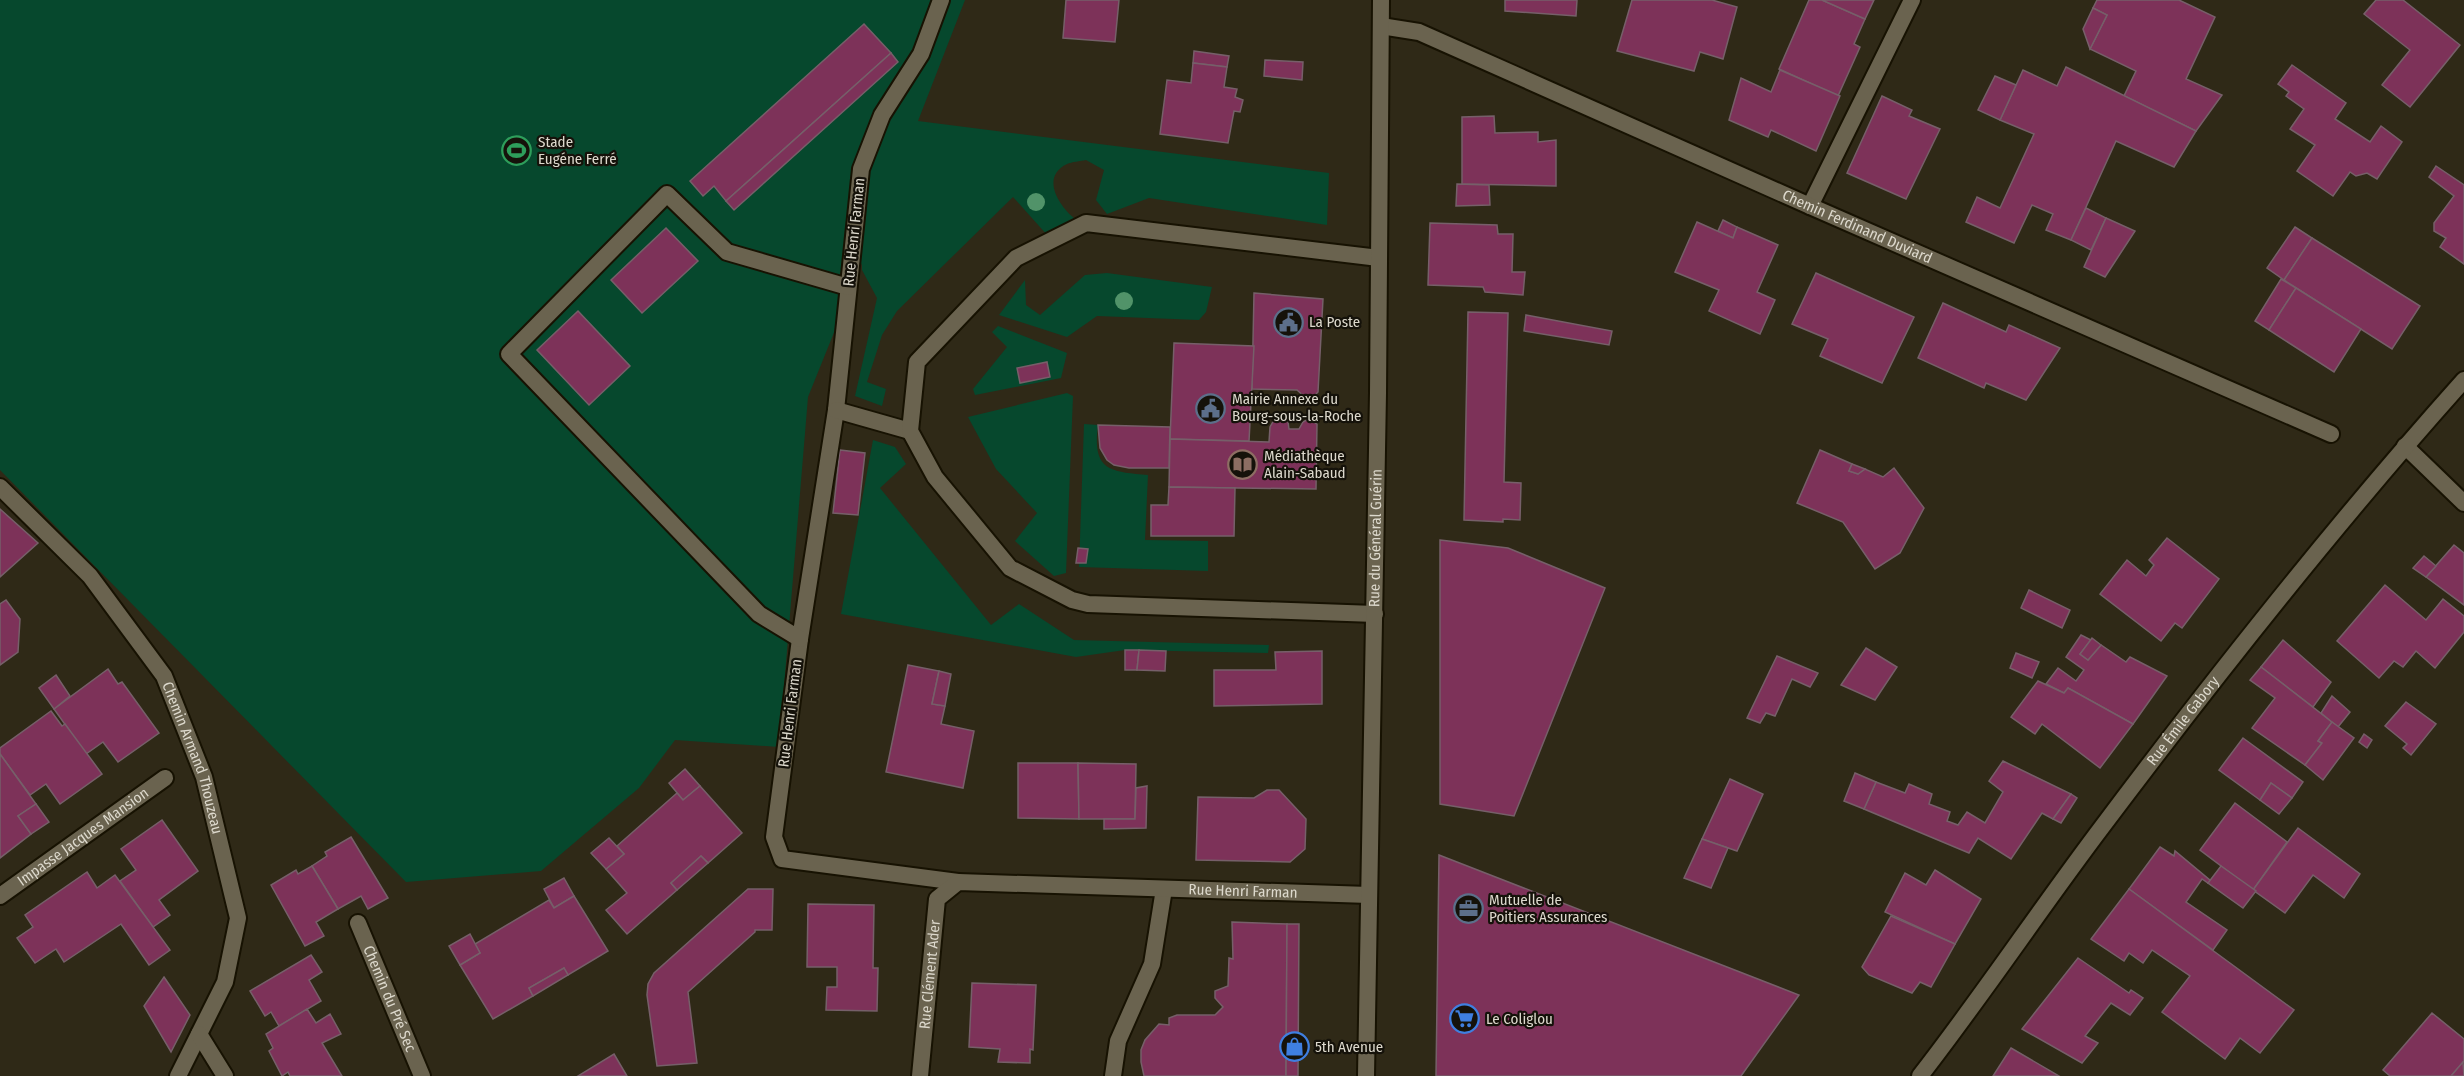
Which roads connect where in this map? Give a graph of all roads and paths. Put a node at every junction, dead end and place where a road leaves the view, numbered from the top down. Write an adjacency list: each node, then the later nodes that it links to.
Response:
1 (941, 0): 7 (street, Rue Henri Farman)
2 (1381, 0): 4 (street, Rue du Général Guérin)
3 (1912, 0): 5 (street)
4 (1381, 26): 5 (street, Chemin Ferdinand Duviard); 6 (street, Rue du Général Guérin)
5 (1810, 206): 11 (street, Chemin Ferdinand Duviard)
6 (1379, 258): 10 (street); 15 (street, Rue du Général Guérin)
7 (849, 287): 9 (street, Rue Henri Farman); 16 (street)
8 (2464, 380): 12 (street, Rue Émile Gabory)
9 (836, 410): 10 (street); 16 (street, Rue Henri Farman)
10 (910, 430): 15 (street)
11 (2331, 434)
12 (2405, 446): 14 (street); 30 (street, Rue Émile Gabory)
13 (0, 487): 23 (street, Chemin Armand Thouzeau)
14 (2464, 503)
15 (1375, 614): 20 (street, Rue du Général Guérin)
16 (800, 639): 18 (street, Rue Henri Farman)
17 (165, 778): 21 (street, Impasse Jacques Mansion)
18 (958, 882): 19 (street, Rue Henri Farman); 27 (street, Rue Clément Ader)
19 (1164, 889): 20 (street, Rue Henri Farman); 28 (street)
20 (1369, 895): 29 (street, Rue du Général Guérin)
21 (0, 896)
22 (358, 922): 26 (street, Chemin du Pré Sec)
23 (199, 1034): 24 (street, Chemin Armand Thouzeau); 25 (street)
24 (178, 1076)
25 (225, 1076)
26 (422, 1076)
27 (921, 1076)
28 (1113, 1076)
29 (1366, 1076)
30 (1920, 1076)

